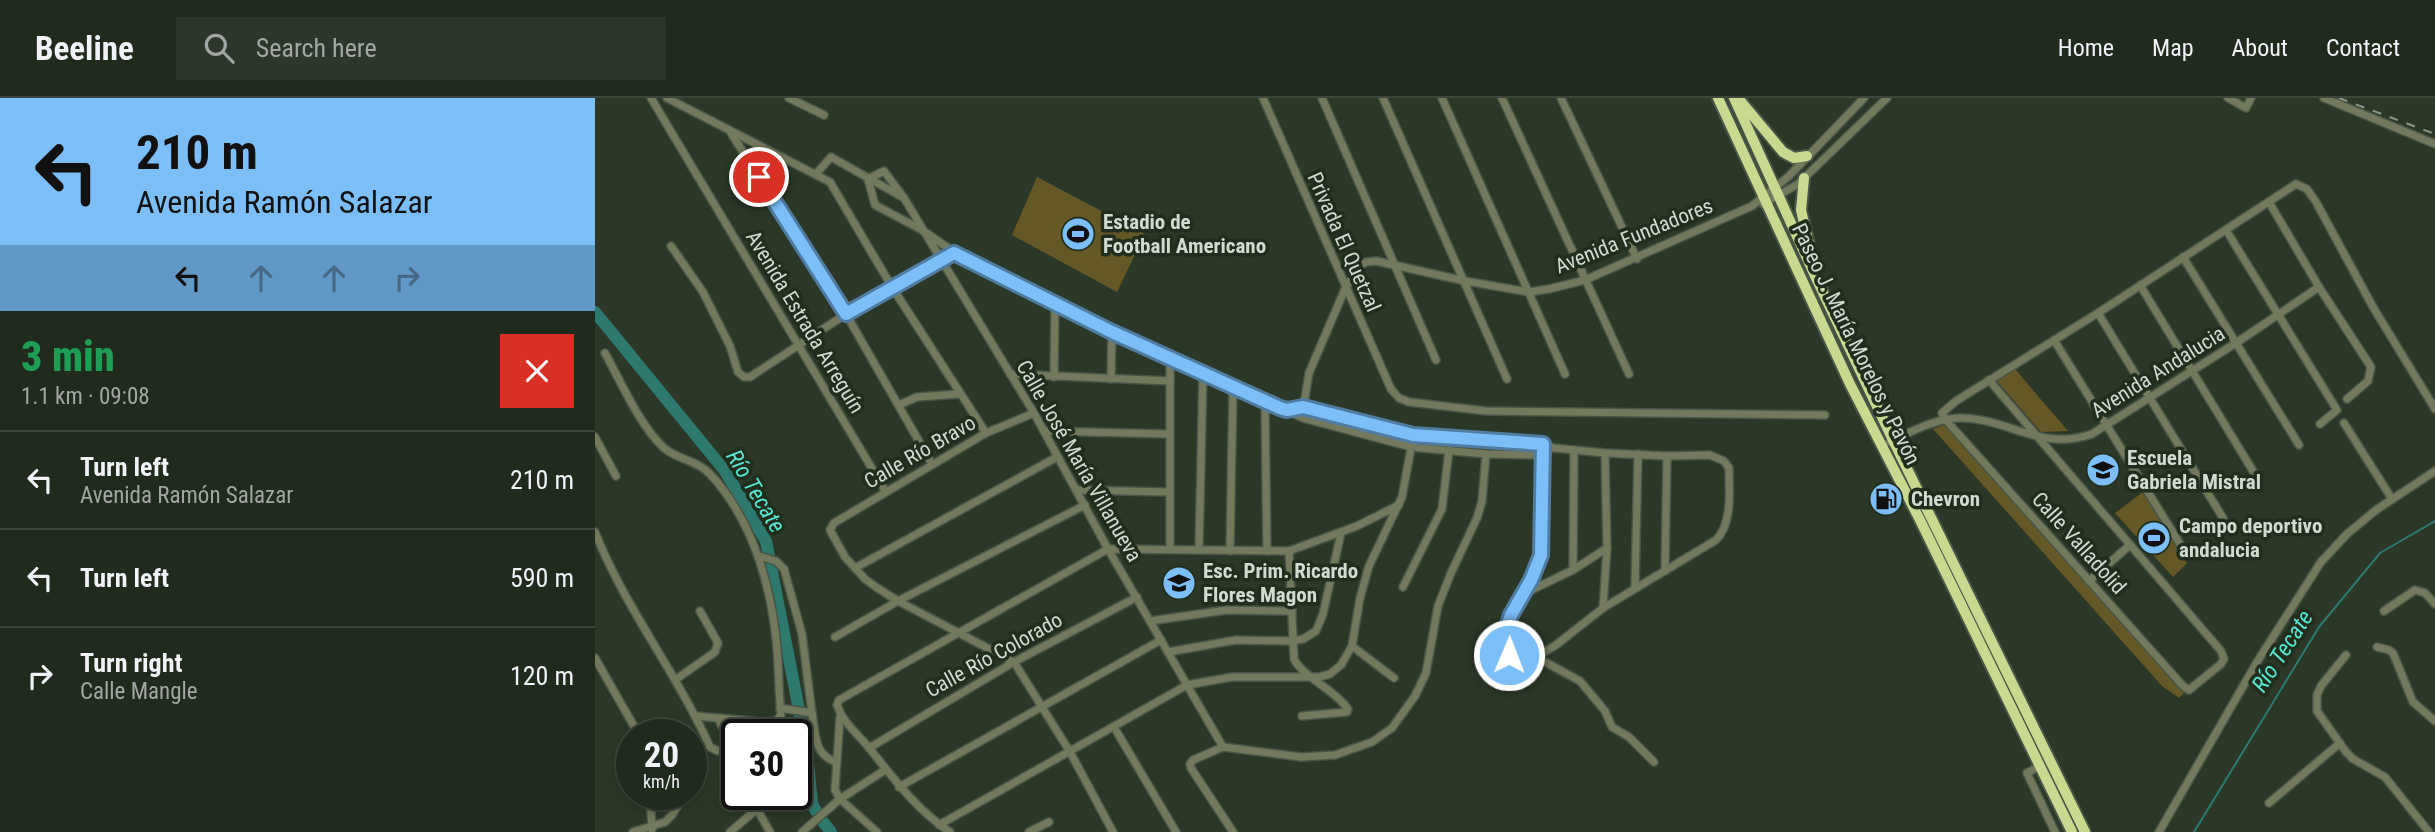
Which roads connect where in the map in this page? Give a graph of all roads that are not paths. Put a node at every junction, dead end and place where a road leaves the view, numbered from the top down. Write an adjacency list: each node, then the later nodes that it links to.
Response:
1 (651, 98): 51 (street, Avenida Estrada Arreguín)
2 (667, 98): 18 (street)
3 (789, 98): 17 (street)
4 (1263, 98): 42 (street, Privada El Quetzal)
5 (1322, 98): 35 (street)
6 (1502, 98): 37 (street)
7 (1561, 98): 33 (street)
8 (1718, 98): 26 (highway, Paseo J. María Morelos y Pavón)
9 (1736, 98): 20 (highway); 24 (highway, Paseo J. María Morelos y Pavón)
10 (1864, 98): 20 (street)
11 (1887, 98): 23 (street)
12 (2228, 98): 13 (street)
13 (2251, 98)
14 (2324, 98): 19 (street)
15 (1442, 99): 43 (street)
16 (1384, 100): 38 (street)
17 (824, 115)
18 (730, 131): 21 (street); 46 (street)
19 (2435, 144)
20 (1807, 156): 24 (street)
21 (816, 174): 22 (street); 40 (street)
22 (868, 178): 25 (street); 25 (street, Calle José María Villanueva); 28 (street)
23 (1804, 178): 24 (street); 36 (highway)
24 (1777, 192): 26 (street, Avenida Fundadores); 36 (highway, Paseo J. María Morelos y Pavón)
25 (904, 198): 28 (street, Calle José María Villanueva)
26 (1765, 199): 33 (street, Avenida Fundadores); 87 (highway, Paseo J. María Morelos y Pavón)
27 (2269, 202): 29 (street); 41 (street); 72 (street)
28 (922, 230): 31 (street); 34 (street, Calle José María Villanueva)
29 (2225, 230): 32 (street); 47 (street)
30 (671, 246): 51 (street)
31 (954, 253): 34 (street); 44 (street)
32 (2183, 257): 39 (street); 50 (street)
33 (1637, 259): 37 (street, Avenida Fundadores)
34 (941, 260): 40 (street); 57 (street, Calle José María Villanueva)
35 (1397, 266): 38 (street, Avenida Fundadores); 42 (street, Avenida Fundadores); 54 (street)
36 (1815, 276): 87 (highway, Paseo J. María Morelos y Pavón)
37 (1585, 280): 43 (street, Avenida Fundadores); 59 (street)
38 (1465, 281): 43 (street, Avenida Fundadores); 62 (street)
39 (2140, 285): 45 (street); 56 (street)
40 (892, 286): 46 (street); 66 (street)
41 (2319, 287): 47 (street, Avenida Andalucia); 68 (street)
42 (1345, 289): 71 (street, Avenida Fundadores); 75 (street, Privada El Quetzal)
43 (1529, 292): 58 (street)
44 (1055, 302): 48 (street); 60 (street)
45 (2098, 313): 49 (street); 67 (street)
46 (846, 314): 51 (street); 70 (street)
47 (2278, 315): 50 (street, Avenida Andalucia); 79 (street)
48 (1112, 332): 53 (street); 61 (street)
49 (2054, 340): 63 (street); 80 (street)
50 (2236, 343): 56 (street, Avenida Andalucia); 89 (street)
51 (797, 345): 105 (street, Avenida Estrada Arreguín)
52 (605, 353): 122 (street)
53 (1170, 358): 55 (street); 64 (street)
54 (1436, 360)
55 (1203, 372): 65 (street); 117 (street)
56 (2192, 372): 67 (street, Avenida Andalucia); 103 (street)
57 (1010, 374): 60 (street); 74 (street, Calle José María Villanueva)
58 (1565, 374)
59 (1629, 374)
60 (1054, 377): 61 (street)
61 (1111, 379): 64 (street)
62 (1507, 379)
63 (1989, 380): 77 (street); 86 (street)
64 (1170, 381): 83 (street)
65 (1233, 386): 69 (street); 118 (street)
66 (960, 394): 70 (street); 82 (street)
67 (2149, 399): 80 (street, Avenida Andalucia); 110 (street)
68 (2347, 399)
69 (1265, 402): 73 (street); 119 (street)
70 (899, 405): 100 (street)
71 (1303, 407): 73 (street); 76 (street, Avenida Fundadores); 84 (street)
72 (2435, 409)
73 (1287, 410): 76 (street)
74 (1034, 413): 81 (street, Calle José María Villanueva); 82 (street, Calle Río Bravo)
75 (1825, 415)
76 (1303, 418): 90 (street)
77 (1945, 419): 86 (street, Avenida Andalucia); 87 (street, Avenida Andalucia); 126 (street, Calle Valladolid)
78 (2344, 423): 107 (street)
79 (2320, 424)
80 (2108, 426): 86 (street, Avenida Andalucia); 121 (street)
81 (1044, 431): 83 (street); 99 (street, Calle José María Villanueva)
82 (986, 433): 100 (street, Calle Río Bravo)
83 (1169, 434): 106 (street)
84 (1413, 435): 88 (street); 90 (street)
85 (595, 437): 102 (street)
86 (2037, 438): 113 (street)
87 (1887, 442): 171 (highway, Paseo J. María Morelos y Pavón); 195 (highway, Paseo J. María Morelos y Pavón)
88 (1543, 444): 91 (street); 97 (street)
89 (2299, 445)
90 (1411, 447): 92 (street); 109 (street)
91 (1554, 448): 93 (street); 97 (street)
92 (1449, 450): 95 (street); 127 (street)
93 (1574, 450): 94 (street); 124 (street)
94 (1605, 453): 96 (street); 114 (street)
95 (1486, 454): 97 (street); 165 (street)
96 (1638, 454): 98 (street); 128 (street)
97 (1543, 455): 129 (street)
98 (1667, 456): 125 (street); 125 (street)
99 (1057, 457): 104 (street, Calle José María Villanueva); 123 (street)
100 (932, 464): 105 (street, Calle Río Bravo)
101 (2435, 471): 107 (street)
102 (616, 476)
103 (2256, 476)
104 (1077, 490): 106 (street); 108 (street, Calle José María Villanueva)
105 (886, 492): 123 (street, Calle Río Bravo)
106 (1169, 492): 116 (street)
107 (2392, 499): 196 (street)
108 (1084, 505): 115 (street, Calle José María Villanueva); 131 (street)
109 (1399, 505): 112 (street); 142 (street)
110 (2223, 518)
111 (595, 532): 151 (street)
112 (1341, 533): 120 (street); 141 (street)
113 (2130, 545): 126 (street); 126 (street, Calle Valladolid)
114 (1607, 548): 124 (street); 133 (street)
115 (1108, 549): 116 (street); 130 (street, Calle José María Villanueva); 138 (street)
116 (1170, 550): 117 (street)
117 (1199, 550): 118 (street)
118 (1230, 551): 119 (street)
119 (1267, 551): 120 (street)
120 (1289, 551): 135 (street)
121 (2185, 552)
122 (759, 556): 153 (street); 155 (street)
123 (855, 568): 131 (street)
124 (1573, 570): 129 (street)
125 (1665, 570): 128 (street)
126 (2089, 581)
127 (1403, 587)
128 (1635, 588): 133 (street)
129 (1523, 594): 146 (street)
130 (1137, 597): 137 (street, Calle José María Villanueva); 148 (street, Calle Río Colorado)
131 (898, 601): 138 (street); 139 (street)
132 (2435, 604): 136 (street)
133 (1603, 608): 146 (street)
134 (700, 611): 151 (street)
135 (1292, 611): 137 (street); 141 (street)
136 (2384, 611)
137 (1150, 621): 140 (street, Calle José María Villanueva)
138 (958, 632): 148 (street); 158 (street)
139 (835, 637)
140 (1161, 640): 144 (street, Calle José María Villanueva); 154 (street)
141 (1292, 641): 144 (street); 149 (street)
142 (1352, 646): 149 (street); 150 (street)
143 (2377, 646): 161 (street)
144 (1168, 652): 152 (street, Calle José María Villanueva)
145 (2346, 655): 164 (street)
146 (1536, 657): 170 (street)
147 (595, 658): 160 (street)
148 (1014, 662): 154 (street); 166 (street, Calle Río Colorado)
149 (1312, 677): 152 (street); 157 (street)
150 (1394, 678)
151 (675, 680): 156 (street)
152 (1187, 685): 163 (street); 165 (street, Calle José María Villanueva)
153 (780, 708): 155 (street); 159 (street)
154 (1042, 708): 168 (street); 173 (street)
155 (812, 713): 169 (street)
156 (696, 716): 159 (street); 167 (street)
157 (1302, 716)
158 (840, 717): 166 (street); 169 (street)
159 (718, 718): 162 (street)
160 (630, 719)
161 (2435, 721)
162 (721, 725)
163 (1114, 727): 168 (street); 191 (street)
164 (2340, 743): 175 (street); 197 (street)
165 (1223, 747): 192 (street)
166 (869, 748): 172 (street)
167 (721, 750)
168 (1070, 752): 181 (street); 190 (street)
169 (836, 762): 174 (street)
170 (1654, 762)
171 (2039, 766): 193 (street); 194 (highway, Paseo J. María Morelos y Pavón)
172 (885, 770): 173 (street); 174 (street)
173 (899, 788): 181 (street)
174 (840, 799): 183 (street); 187 (street)
175 (2269, 803)
176 (651, 810): 182 (street)
177 (676, 810): 182 (street)
178 (756, 810): 185 (street)
179 (758, 810): 186 (street)
180 (1049, 822): 189 (street)
181 (939, 825): 188 (street)
182 (652, 830): 184 (street)
183 (875, 831)
184 (633, 832)
185 (730, 832)
186 (770, 832)
187 (802, 832)
188 (950, 832)
189 (1029, 832)
190 (1113, 832)
191 (1176, 832)
192 (1233, 832)
193 (2055, 832)
194 (2072, 832)
195 (2085, 832)
196 (2158, 832)
197 (2429, 832)

